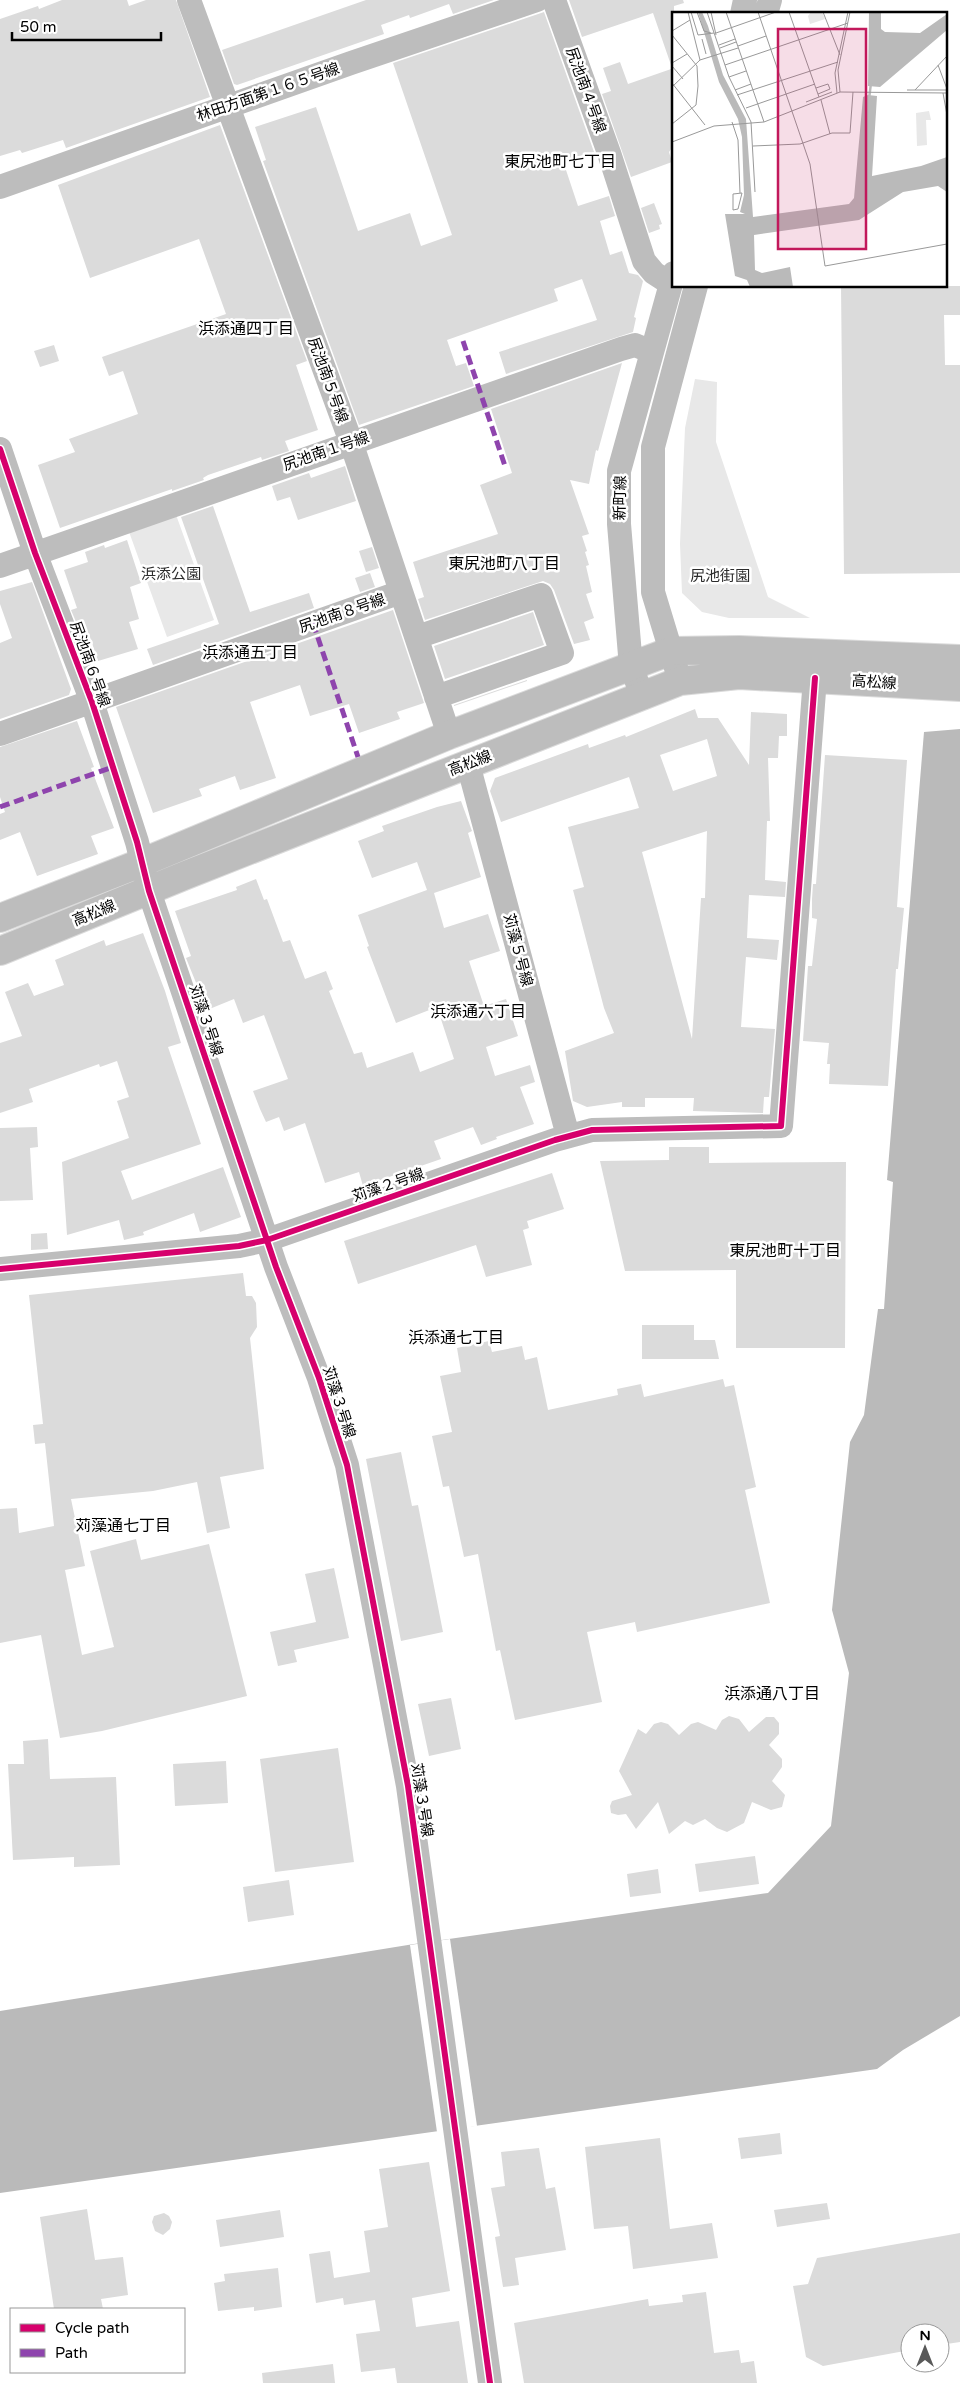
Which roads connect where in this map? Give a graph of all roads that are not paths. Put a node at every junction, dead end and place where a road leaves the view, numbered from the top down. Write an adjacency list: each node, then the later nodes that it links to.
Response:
1 (189, 0): 4 (street, 尻池南５号線)
2 (537, 0): 4 (street, 林田方面第１６５号線)
3 (554, 0): 6 (street, 尻池南４号線)
4 (229, 106): 5 (street, 林田方面第１６５号線); 9 (street, 尻池南５号線)
5 (0, 187)
6 (672, 278): 8 (street, 新町線)
7 (695, 288): 15 (street, 新町線)
8 (652, 352): 9 (street, 尻池南１号線); 17 (street, 新町線)
9 (351, 442): 11 (street, 尻池南１号線); 13 (street, 尻池南５号線)
10 (0, 449): 11 (street, 尻池南６号線)
11 (36, 553): 12 (street, 尻池南１号線); 23 (street, 尻池南６号線)
12 (0, 566)
13 (401, 592): 14 (street, 尻池南５号線); 23 (street, 尻池南８号線)
14 (417, 637): 21 (street, 尻池南５号線); 21 (street)
15 (671, 651): 16 (main road, 高松線); 17 (main road, 高松線); 19 (street, 新町線)
16 (960, 659)
17 (631, 667): 22 (street, 新町線); 25 (main road, 高松線)
18 (815, 678): 19 (main road, 高松線); 20 (main road, 高松線); 31 (street, 苅藻２号線)
19 (680, 681): 22 (main road, 高松線)
20 (960, 688)
21 (436, 697): 25 (street, 尻池南５号線)
22 (643, 697): 26 (main road, 高松線)
23 (92, 702): 24 (street, 尻池南８号線); 27 (street, 尻池南６号線)
24 (0, 734)
25 (449, 734): 27 (main road, 高松線)
26 (468, 764): 28 (main road, 高松線); 31 (street, 苅藻５号線)
27 (141, 862): 28 (street, 尻池南６号線); 29 (main road, 高松線)
28 (149, 891): 30 (main road, 高松線); 32 (street, 苅藻３号線)
29 (0, 918)
30 (0, 951)
31 (568, 1136): 32 (street, 苅藻２号線)
32 (267, 1240): 33 (street, 苅藻２号線); 34 (street, 苅藻３号線)
33 (0, 1268)
34 (490, 2383)

